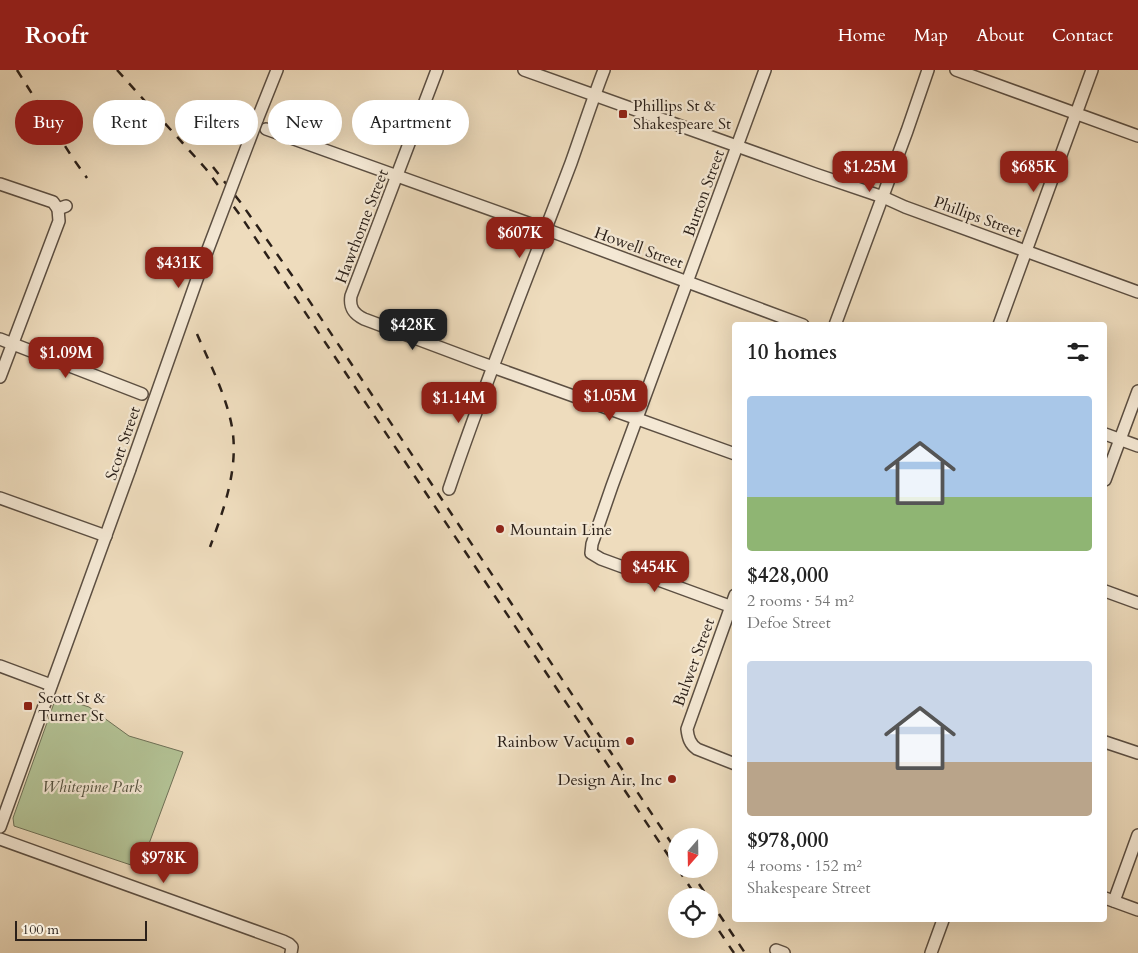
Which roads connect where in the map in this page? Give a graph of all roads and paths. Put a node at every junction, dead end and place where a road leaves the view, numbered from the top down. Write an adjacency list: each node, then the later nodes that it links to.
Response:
1 (277, 70): 38 (street, Scott Street, bridge)
2 (437, 70): 14 (street, Hawthorne Street)
3 (524, 70): 9 (street, Phillips Street)
4 (604, 70): 9 (street)
5 (765, 70): 13 (street, Burton Street)
6 (928, 70): 16 (street)
7 (956, 70): 10 (street)
8 (1092, 70): 10 (street)
9 (595, 95): 13 (street, Phillips Street); 17 (street)
10 (1077, 114): 12 (street); 18 (street)
11 (266, 128): 14 (street, Howell Street)
12 (1138, 136)
13 (738, 146): 16 (street, Phillips Street); 19 (street, Burton Street)
14 (398, 176): 17 (street, Howell Street); 26 (street, Hawthorne Street)
15 (0, 184): 25 (street)
16 (883, 197): 18 (street, Phillips Street); 22 (street)
17 (544, 229): 19 (street, Howell Street); 26 (street)
18 (1026, 251): 20 (street, Phillips Street); 23 (street)
19 (687, 282): 21 (street, Howell Street); 30 (street, Burton Street)
20 (1138, 292)
21 (795, 322)
22 (836, 322)
23 (1000, 322)
24 (0, 339): 25 (street)
25 (13, 344): 27 (street); 29 (street)
26 (494, 367): 30 (street); 36 (street)
27 (0, 377)
28 (1138, 391): 32 (street)
29 (142, 394)
30 (638, 418): 34 (street); 40 (street, Burton Street)
31 (1107, 435): 32 (street)
32 (1120, 440): 33 (street); 35 (street)
33 (1138, 446)
34 (732, 453)
35 (1107, 475)
36 (449, 489)
37 (0, 498): 38 (street)
38 (106, 536): 44 (street, Scott Street)
39 (1107, 592): 41 (street)
40 (732, 602)
41 (1138, 603)
42 (732, 608): 47 (street, Bulwer Street)
43 (0, 666): 44 (street)
44 (51, 685): 48 (street, Scott Street)
45 (1107, 743): 46 (street)
46 (1138, 754)
47 (732, 763)
48 (0, 827)
49 (1138, 835): 51 (street)
50 (0, 838): 54 (street)
51 (1110, 899): 52 (street)
52 (1138, 910)
53 (942, 922): 55 (street)
54 (291, 953)
55 (931, 953)

